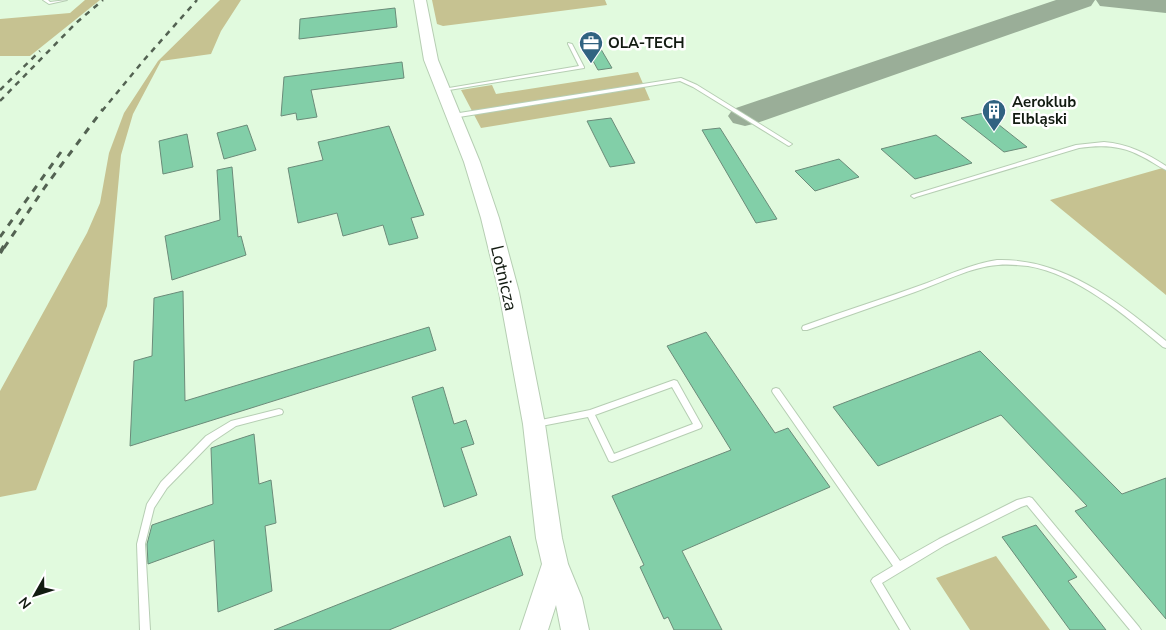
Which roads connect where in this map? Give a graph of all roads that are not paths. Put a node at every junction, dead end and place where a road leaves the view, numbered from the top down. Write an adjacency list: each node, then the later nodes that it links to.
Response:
1 (45, 0): 2 (lane)
2 (65, 0)
3 (420, 0): 5 (street, Lotnicza)
4 (570, 44): 5 (lane)
5 (442, 90): 6 (street, Lotnicza)
6 (453, 116): 7 (lane); 15 (street, Lotnicza)
7 (789, 144)
8 (1166, 168): 9 (lane)
9 (914, 196)
10 (805, 328): 11 (lane)
11 (1166, 345)
12 (776, 391): 17 (lane)
13 (279, 412): 18 (lane)
14 (590, 413): 14 (lane); 15 (lane)
15 (534, 424): 16 (street, Lotnicza)
16 (555, 564): 19 (street); 20 (street, Lotnicza)
17 (898, 566): 21 (lane); 22 (lane)
18 (145, 630)
19 (534, 630)
20 (575, 630)
21 (905, 630)
22 (1136, 630)

